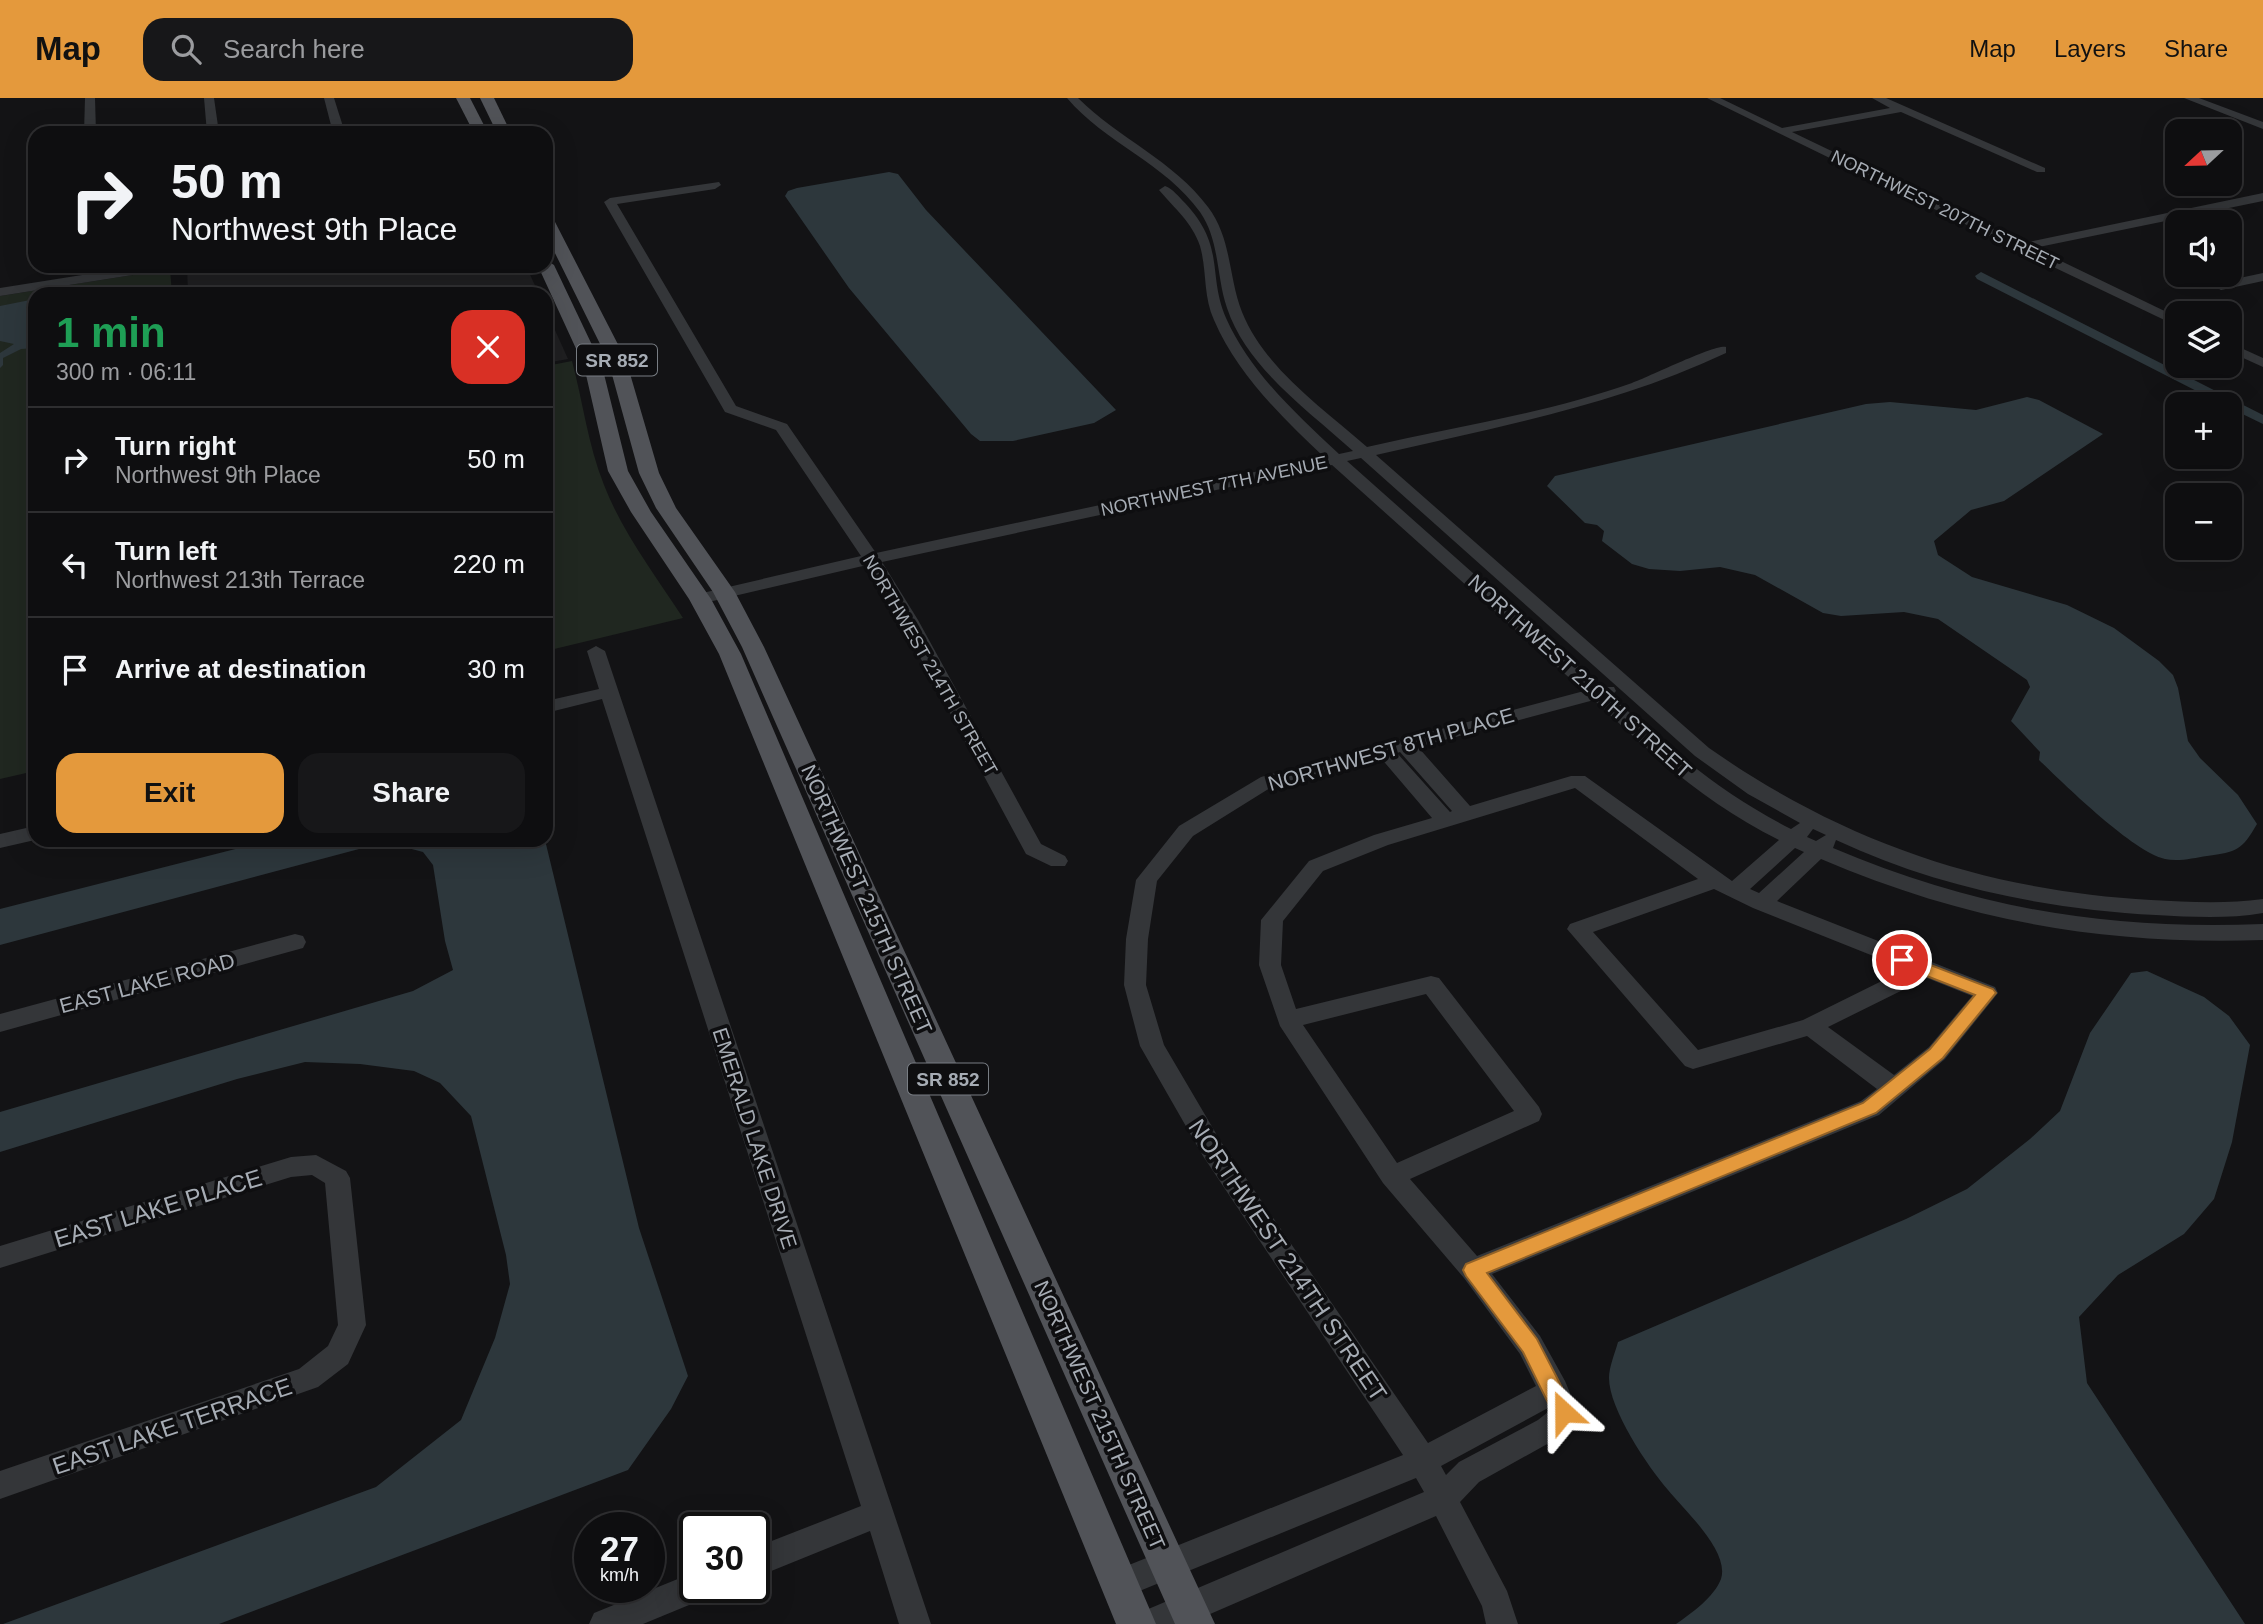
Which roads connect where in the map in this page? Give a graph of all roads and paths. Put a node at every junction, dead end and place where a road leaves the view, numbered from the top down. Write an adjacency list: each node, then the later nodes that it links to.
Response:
1 (90, 98): 16 (street)
2 (209, 98): 17 (street)
3 (329, 98): 18 (street)
4 (463, 98): 19 (main road)
5 (486, 98): 20 (main road)
6 (1072, 98): 14 (street, NORTHWEST 210TH STREET)
7 (1713, 98): 15 (street, NORTHWEST 207TH STREET)
8 (2189, 98): 13 (street)
9 (1882, 100): 10 (street); 12 (street)
10 (1902, 109): 12 (street); 23 (street)
11 (2253, 110): 13 (street)
12 (1853, 114): 15 (street); 22 (street)
13 (2232, 114): 21 (street)
14 (1098, 123): 38 (street, NORTHWEST 210TH STREET); 39 (street, NORTHWEST 210TH STREET)
15 (1768, 124): 22 (street, NORTHWEST 207TH STREET)
16 (90, 126)
17 (212, 126)
18 (337, 126)
19 (477, 126)
20 (500, 126)
21 (2263, 126)
22 (1782, 131): 27 (street, NORTHWEST 207TH STREET)
23 (2041, 170)
24 (715, 185): 40 (street, NORTHWEST 214TH STREET)
25 (2263, 197): 27 (street)
26 (553, 234): 41 (main road, NORTHWEST 215TH STREET / SR 852)
27 (2021, 247): 28 (street); 34 (street, NORTHWEST 207TH STREET)
28 (1999, 252)
29 (86, 273): 33 (street)
30 (550, 273): 41 (main road, NORTHWEST 215TH STREET / SR 852)
31 (2256, 279): 32 (street)
32 (2263, 286)
33 (0, 292)
34 (2165, 316)
35 (1721, 350): 38 (street, NORTHWEST 7TH AVENUE)
36 (2242, 353): 37 (street)
37 (2263, 363)
38 (1363, 453): 39 (street, NORTHWEST 7TH AVENUE); 43 (street, NORTHWEST 210TH STREET)
39 (1338, 461): 40 (street, NORTHWEST 7TH AVENUE); 45 (street, NORTHWEST 210TH STREET)
40 (872, 558): 41 (street, NORTHWEST 7TH AVENUE); 56 (street, NORTHWEST 214TH STREET)
41 (712, 595): 78 (main road, NORTHWEST 215TH STREET / SR 852); 79 (main road, NORTHWEST 215TH STREET / SR 852)
42 (596, 651): 44 (street, EMERALD LAKE DRIVE)
43 (1626, 686): 45 (street, NORTHWEST 8TH PLACE); 50 (street, NORTHWEST 210TH STREET)
44 (609, 692): 46 (street); 76 (street, EMERALD LAKE DRIVE)
45 (1598, 693): 47 (street, NORTHWEST 8TH PLACE); 53 (street, NORTHWEST 210TH STREET)
46 (553, 705)
47 (1393, 746): 48 (street); 49 (street); 57 (street, NORTHWEST 8TH PLACE)
48 (1465, 813): 49 (street); 58 (street)
49 (1444, 820): 64 (street)
50 (1812, 821): 51 (street, NORTHWEST 210TH STREET); 53 (street)
51 (1837, 832): 55 (street); 60 (street, NORTHWEST 210TH STREET)
52 (28, 835): 54 (street)
53 (1793, 839): 55 (street, NORTHWEST 210TH STREET); 58 (street)
54 (0, 841)
55 (1819, 850): 59 (street); 61 (street, NORTHWEST 210TH STREET)
56 (1058, 861)
57 (1147, 880): 73 (street, NORTHWEST 214TH STREET)
58 (1725, 886): 59 (street); 66 (street)
59 (1761, 903): 63 (street)
60 (2263, 906)
61 (2263, 932)
62 (295, 943): 65 (street, EAST LAKE ROAD)
63 (1926, 969): 66 (street); 67 (street)
64 (1288, 1020): 68 (street); 68 (street)
65 (0, 1023)
66 (1810, 1026): 67 (street)
67 (1895, 1089): 70 (street)
68 (1392, 1176): 70 (street)
69 (0, 1257): 71 (street, EAST LAKE PLACE)
70 (1473, 1270): 72 (street)
71 (338, 1355): 74 (street, EAST LAKE TERRACE)
72 (1555, 1390): 73 (street); 75 (street)
73 (1423, 1461): 75 (street, NORTHWEST 214TH STREET); 78 (street)
74 (0, 1485)
75 (1442, 1499): 81 (street); 86 (street, NORTHWEST 214TH STREET)
76 (877, 1514): 77 (street); 83 (street, EMERALD LAKE DRIVE)
77 (770, 1557)
78 (1169, 1566): 79 (street); 81 (main road, NORTHWEST 215TH STREET / SR 852)
79 (1119, 1584): 84 (main road, NORTHWEST 215TH STREET / SR 852)
80 (679, 1594): 82 (street)
81 (1191, 1616): 85 (street)
82 (605, 1624)
83 (915, 1624)
84 (1136, 1624)
85 (1150, 1624)
86 (1502, 1624)

